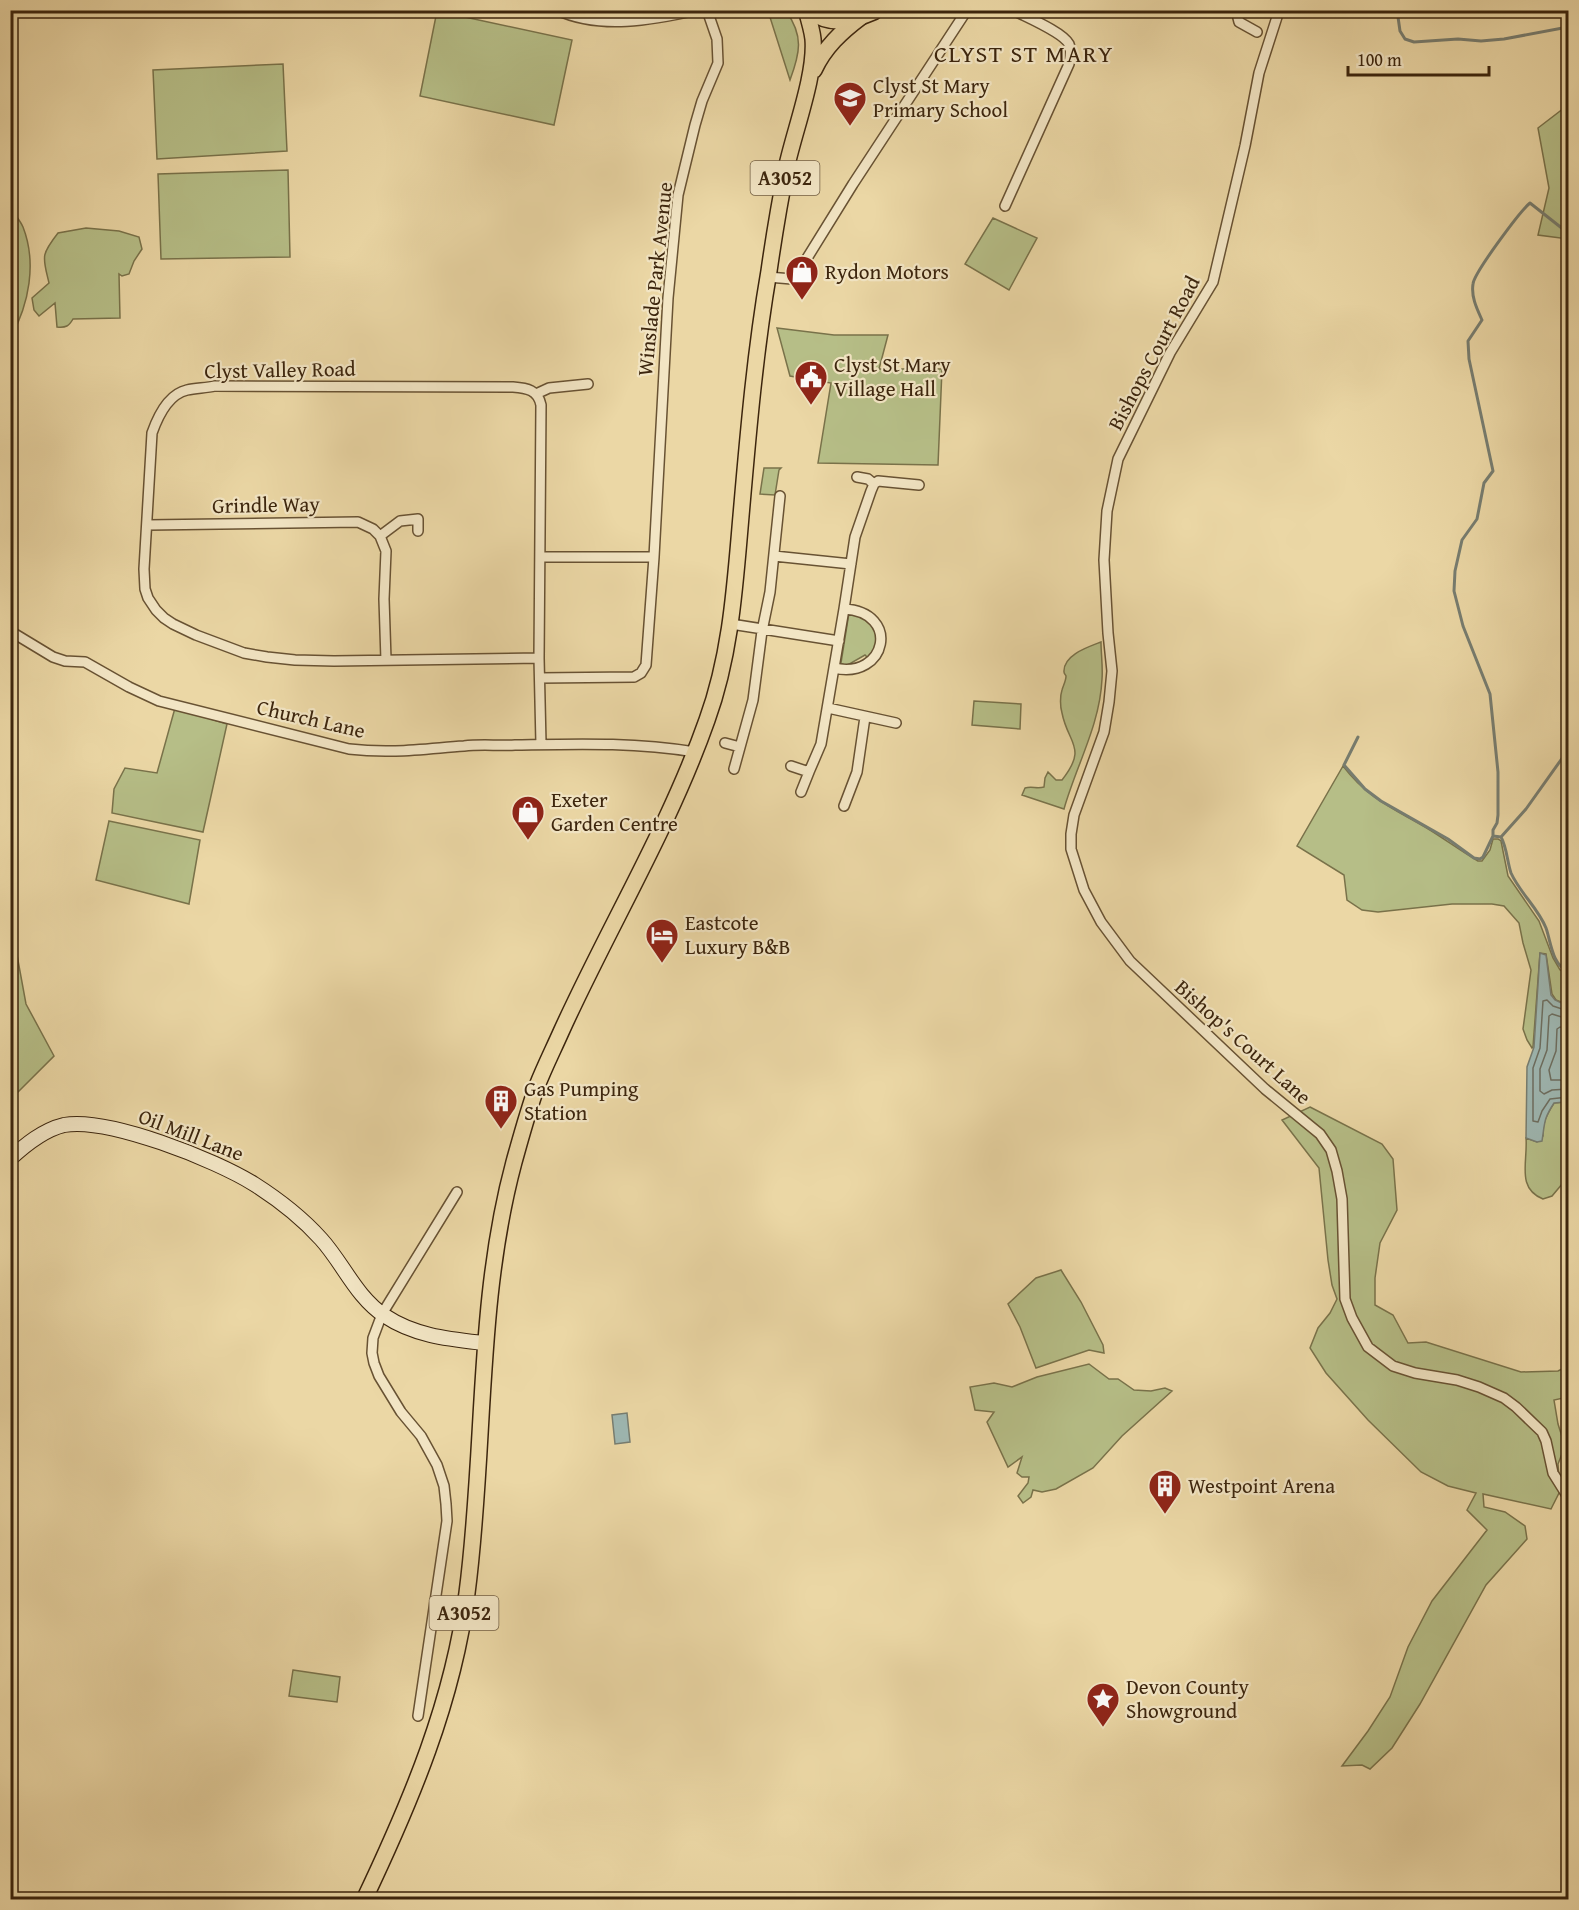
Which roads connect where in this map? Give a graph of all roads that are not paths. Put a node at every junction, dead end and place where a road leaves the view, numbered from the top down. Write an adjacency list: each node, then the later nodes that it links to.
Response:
1 (557, 10): 2 (street)
2 (697, 10)
3 (707, 10): 28 (street, Winslade Park Avenue)
4 (808, 10): 10 (highway); 13 (main road, A3052)
5 (967, 10): 15 (street)
6 (1013, 10): 14 (street)
7 (1240, 10): 11 (street)
8 (1269, 10): 22 (street, Bishops Court Road)
9 (869, 13): 10 (highway); 12 (main road, A3052)
10 (840, 16): 12 (street)
11 (1257, 32)
12 (826, 49): 13 (main road, A3052)
13 (808, 81): 15 (main road, A3052)
14 (1005, 206)
15 (768, 277): 31 (main road, A3052)
16 (588, 384): 17 (street, Clyst Valley Road)
17 (536, 394): 23 (street, Clyst Valley Road); 27 (street)
18 (857, 477): 19 (street)
19 (874, 484): 20 (street); 29 (street)
20 (919, 485)
21 (780, 496): 26 (street)
22 (1107, 511): 55 (street, Bishop's Court Lane)
23 (147, 525): 25 (street, Grindle Way); 36 (street, Clyst Valley Road)
24 (418, 531): 25 (street)
25 (380, 536): 36 (street)
26 (774, 555): 29 (street); 32 (street)
27 (541, 557): 28 (street); 35 (street)
28 (654, 557): 38 (street, Winslade Park Avenue)
29 (851, 564): 30 (street)
30 (844, 609): 34 (street); 37 (street)
31 (731, 624): 32 (street); 45 (main road, A3052)
32 (762, 630): 34 (street); 44 (street)
33 (10, 631): 43 (street, Church Lane)
34 (839, 641): 37 (street)
35 (539, 658): 36 (street, Clyst Valley Road); 38 (street)
36 (386, 660)
37 (834, 668): 39 (street)
38 (540, 678): 43 (street)
39 (828, 708): 40 (street); 48 (street)
40 (866, 717): 41 (street); 50 (street)
41 (896, 723)
42 (725, 743): 44 (street)
43 (541, 744): 45 (street, Church Lane)
44 (740, 747): 47 (street)
45 (694, 752): 54 (main road, A3052)
46 (791, 765): 48 (street)
47 (734, 769)
48 (809, 772): 49 (street)
49 (801, 792)
50 (844, 806)
51 (10, 1159): 53 (street, Oil Mill Lane)
52 (457, 1192): 53 (street)
53 (382, 1314): 54 (street, Oil Mill Lane); 56 (street)
54 (484, 1343): 57 (main road, A3052)
55 (1569, 1497)
56 (418, 1716)
57 (364, 1899)

